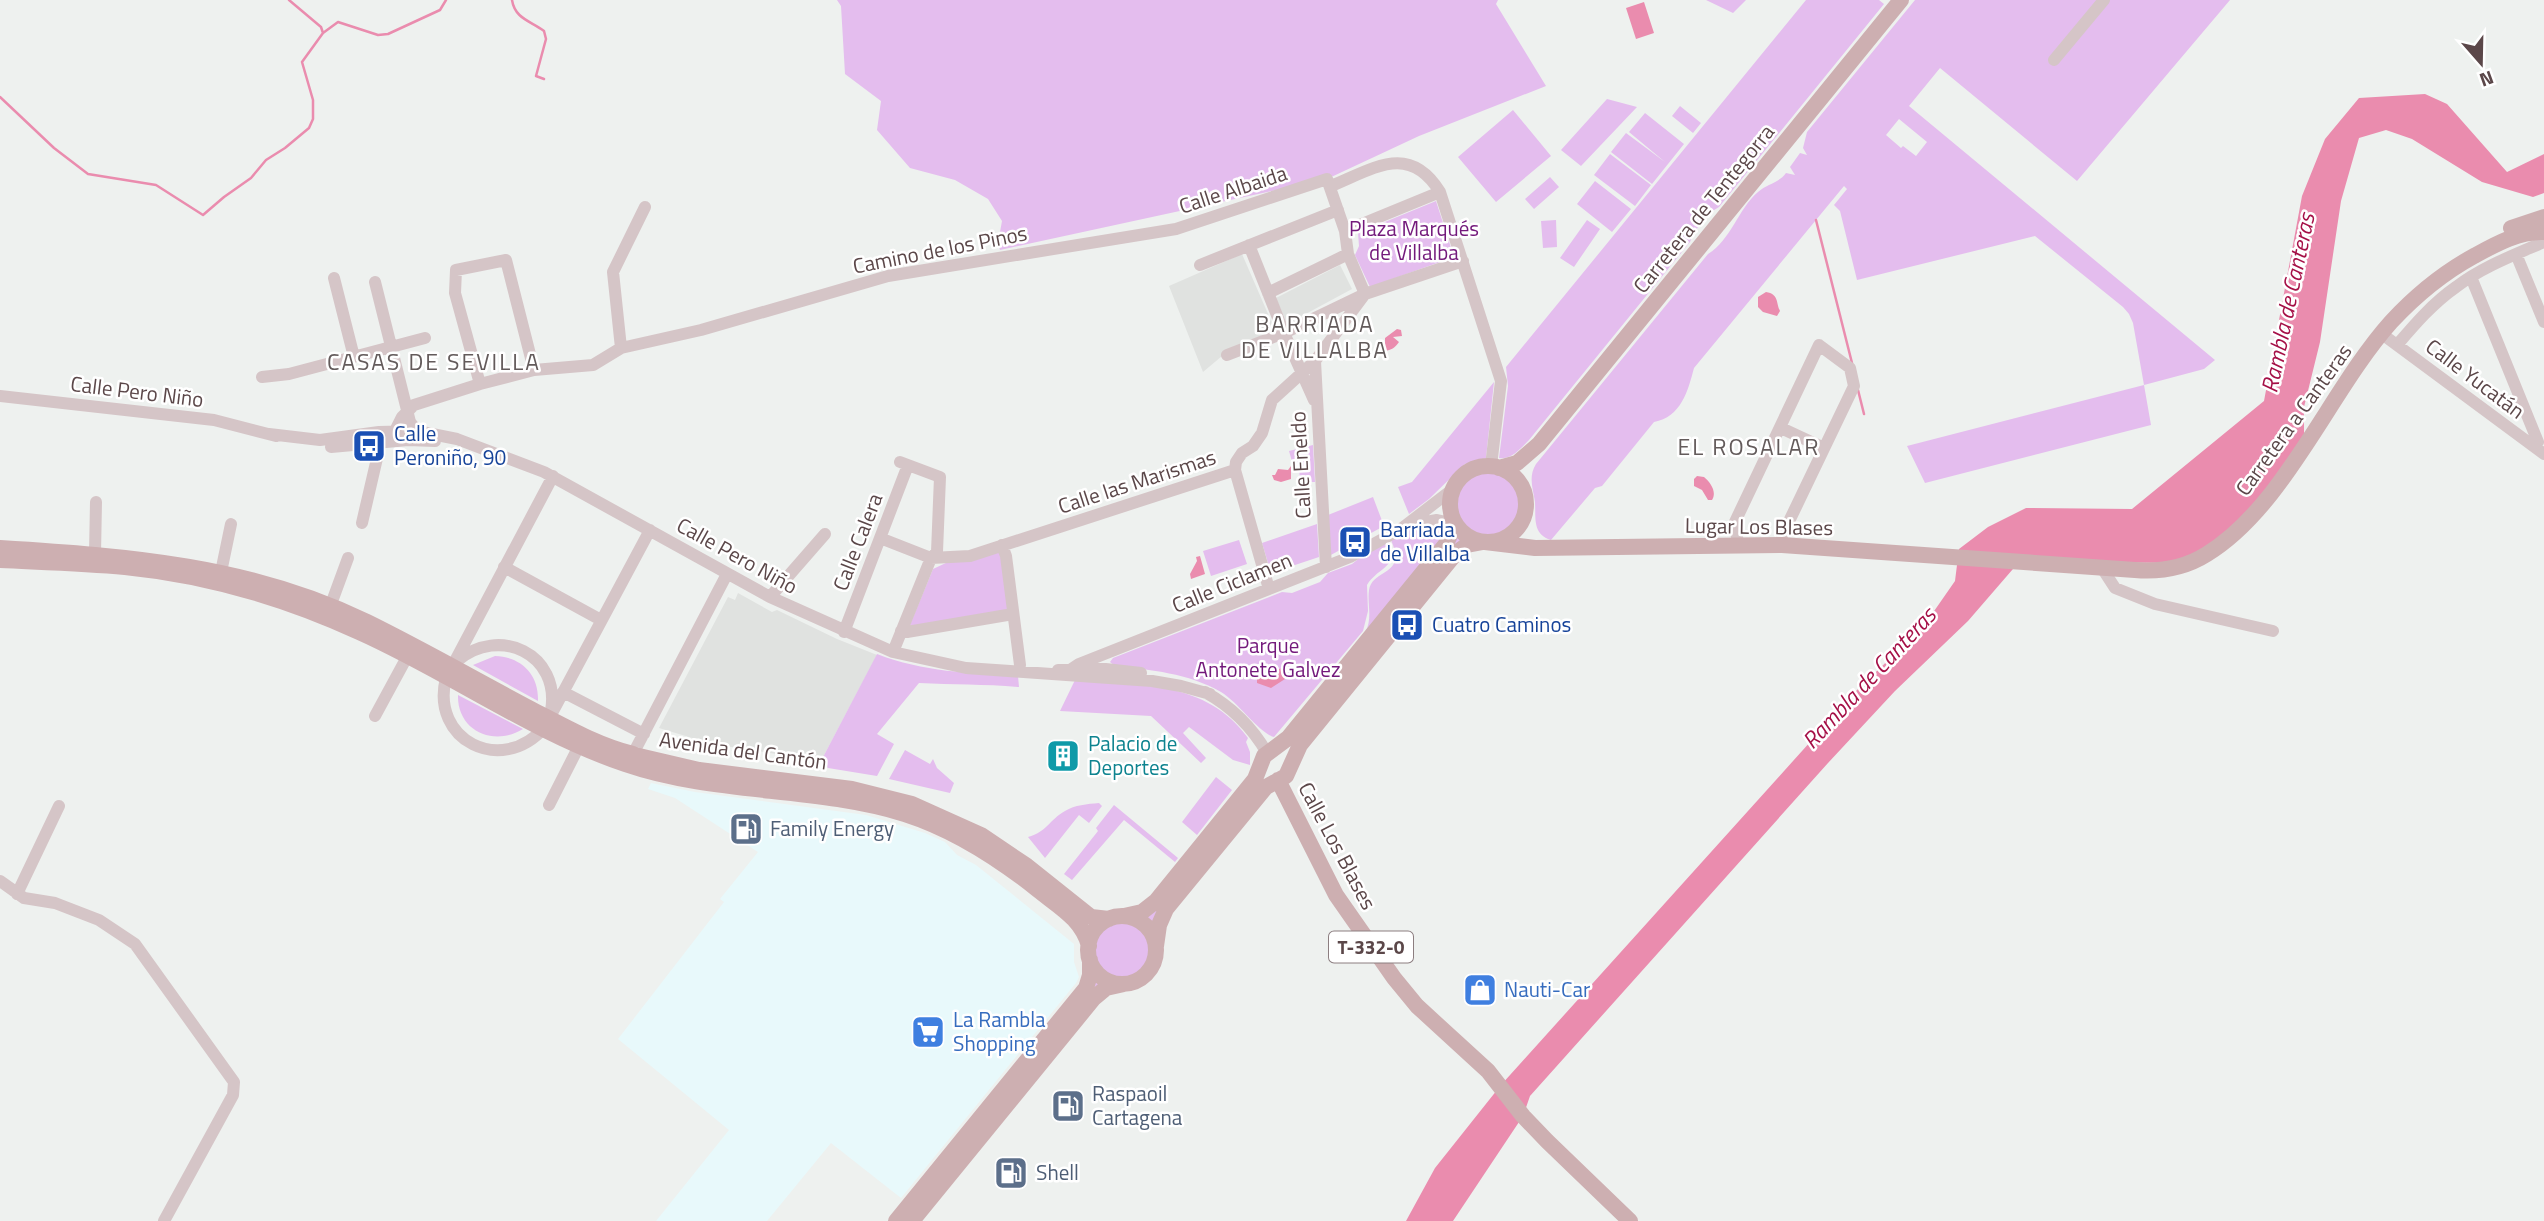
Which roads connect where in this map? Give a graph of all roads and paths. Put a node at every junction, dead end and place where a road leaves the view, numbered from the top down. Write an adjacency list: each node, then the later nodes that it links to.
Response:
1 (1901, 0): 47 (main road, Carretera de Tentegorra)
2 (2104, 0): 3 (street)
3 (2054, 61)
4 (1329, 182): 5 (street, Calle Albaida); 7 (street); 11 (street, Calle Albaida)
5 (1440, 192): 9 (street); 16 (street)
6 (645, 207): 29 (street)
7 (1338, 210): 9 (street); 13 (street)
8 (2544, 217): 24 (main road)
9 (1345, 231): 14 (street)
10 (2544, 232): 24 (main road)
11 (1149, 233): 29 (street, Camino de los Pinos)
12 (2544, 242): 15 (street)
13 (1249, 245): 17 (street); 21 (street)
14 (1348, 254): 21 (street); 22 (street)
15 (2516, 254): 18 (street); 23 (street)
16 (1463, 261): 22 (street); 52 (street)
17 (1200, 265)
18 (2471, 277): 27 (street); 45 (street)
19 (334, 278): 31 (street)
20 (374, 282): 28 (street)
21 (1268, 293): 25 (street)
22 (1365, 294): 25 (street); 32 (street, Calle las Marismas)
23 (2544, 322)
24 (2386, 329): 27 (street, Calle Yucatán); 79 (main road, Carretera a Canteras)
25 (1284, 333): 30 (street); 34 (street)
26 (425, 338): 28 (street)
27 (2397, 345): 45 (street, Calle Yucatán)
28 (392, 347): 31 (street); 38 (street)
29 (621, 348): 33 (street, Camino de los Pinos)
30 (1227, 355)
31 (354, 357): 35 (street)
32 (1315, 361): 34 (street, Calle las Marismas); 39 (street, Calle Eneldo)
33 (534, 370): 36 (street, Camino de los Pinos); 36 (street)
34 (1303, 374): 39 (street); 53 (street, Calle las Marismas)
35 (262, 377)
36 (480, 384): 38 (street, Camino de los Pinos)
37 (0, 396): 43 (street, Calle Pero Niño)
38 (408, 410): 41 (street); 42 (street)
39 (1317, 410): 78 (street, Calle Eneldo)
40 (1781, 428): 49 (street); 49 (street); 69 (street)
41 (395, 431): 42 (street, Calle Pero Niño); 43 (street, Calle Pero Niño); 46 (street); 48 (street)
42 (417, 431): 51 (street, Calle Pero Niño)
43 (269, 433): 48 (street, Calle Pero Niño)
44 (379, 442): 46 (street, Calle Pero Niño); 48 (street, Calle Pero Niño); 59 (street)
45 (2538, 442): 50 (street, Calle Yucatán)
46 (445, 443): 51 (street, Calle Pero Niño)
47 (1539, 444): 52 (main road, Carretera de Tentegorra); 56 (main road, Carretera de Tentegorra)
48 (345, 446)
49 (1824, 448): 68 (street)
50 (2544, 454)
51 (531, 466): 54 (street, Calle Pero Niño)
52 (1495, 467): 55 (main road); 56 (main road)
53 (1235, 470): 67 (street, Calle las Marismas); 82 (street)
54 (553, 476): 63 (street, Calle Pero Niño); 77 (street)
55 (1453, 489): 61 (main road); 62 (street, Calle Ciclamen)
56 (1523, 490): 58 (main road)
57 (96, 502): 72 (street)
58 (1524, 516): 66 (main road); 71 (main road, Lugar Los Blases)
59 (362, 523)
60 (231, 524): 80 (street)
61 (1455, 524): 62 (street, Calle Ciclamen); 66 (main road); 105 (main road)
62 (1401, 529): 78 (street, Calle Ciclamen)
63 (650, 530): 81 (street, Calle Pero Niño); 86 (street)
64 (825, 534): 83 (street)
65 (880, 538): 74 (street); 74 (street, Calle Calera); 90 (street, Calle Calera)
66 (1484, 542): 71 (main road, Lugar Los Blases); 106 (main road)
67 (1002, 545): 74 (street, Calle las Marismas); 85 (street)
68 (1782, 545): 69 (main road, Lugar Los Blases); 75 (main road, Lugar Los Blases)
69 (1739, 546): 71 (main road, Lugar Los Blases)
70 (0, 548): 72 (main road)
71 (1560, 548)
72 (95, 554): 80 (main road)
73 (348, 558): 84 (street)
74 (931, 558): 88 (street)
75 (1957, 558): 79 (main road, Carretera a Canteras)
76 (0, 560): 87 (main road)
77 (505, 567): 86 (street); 97 (street)
78 (1326, 567): 82 (street, Calle Ciclamen)
79 (2102, 568): 89 (street)
80 (220, 572): 84 (main road)
81 (727, 574): 83 (street, Calle Pero Niño); 102 (street)
82 (1269, 589): 92 (street, Calle Ciclamen)
83 (770, 597): 90 (street, Calle Pero Niño)
84 (330, 607): 87 (main road)
85 (1013, 614): 88 (street); 95 (street)
86 (601, 620): 98 (street)
87 (363, 627): 93 (main road, Avenida del Cantón); 97 (main road, Avenida del Cantón)
88 (901, 631): 91 (street)
89 (2273, 631)
90 (844, 632): 91 (street, Calle Pero Niño)
91 (893, 652): 95 (street, Calle Pero Niño)
92 (1108, 653): 94 (street, Calle Ciclamen); 96 (street)
93 (407, 657): 97 (main road, Avenida del Cantón); 100 (street)
94 (1075, 666): 95 (street); 96 (street, Calle Pero Niño)
95 (1016, 668): 99 (street, Calle Pero Niño)
96 (1112, 670): 99 (street, Calle Pero Niño)
97 (449, 673): 101 (main road, Avenida del Cantón); 101 (street); 101 (street)
98 (563, 692): 101 (street); 102 (street)
99 (1210, 694): 105 (street, Calle Pero Niño)
100 (375, 716)
101 (546, 723): 103 (main road, Avenida del Cantón); 104 (main road, Avenida del Cantón)
102 (644, 734): 104 (street)
103 (579, 746): 108 (street); 114 (main road, Avenida del Cantón)
104 (636, 755): 112 (main road, Avenida del Cantón)
105 (1266, 757): 106 (main road); 107 (main road); 112 (main road)
106 (1290, 766): 107 (main road)
107 (1278, 780): 113 (main road); 119 (main road, Calle Los Blases / T-332-0)
108 (549, 805)
109 (59, 806): 111 (street)
110 (0, 881): 111 (street)
111 (17, 894): 116 (street)
112 (1116, 918): 113 (main road); 114 (main road)
113 (1156, 946): 115 (main road)
114 (1089, 953): 115 (main road); 117 (main road)
115 (1124, 984): 118 (main road)
116 (164, 1221)
117 (895, 1221)
118 (912, 1221)
119 (1630, 1221)

